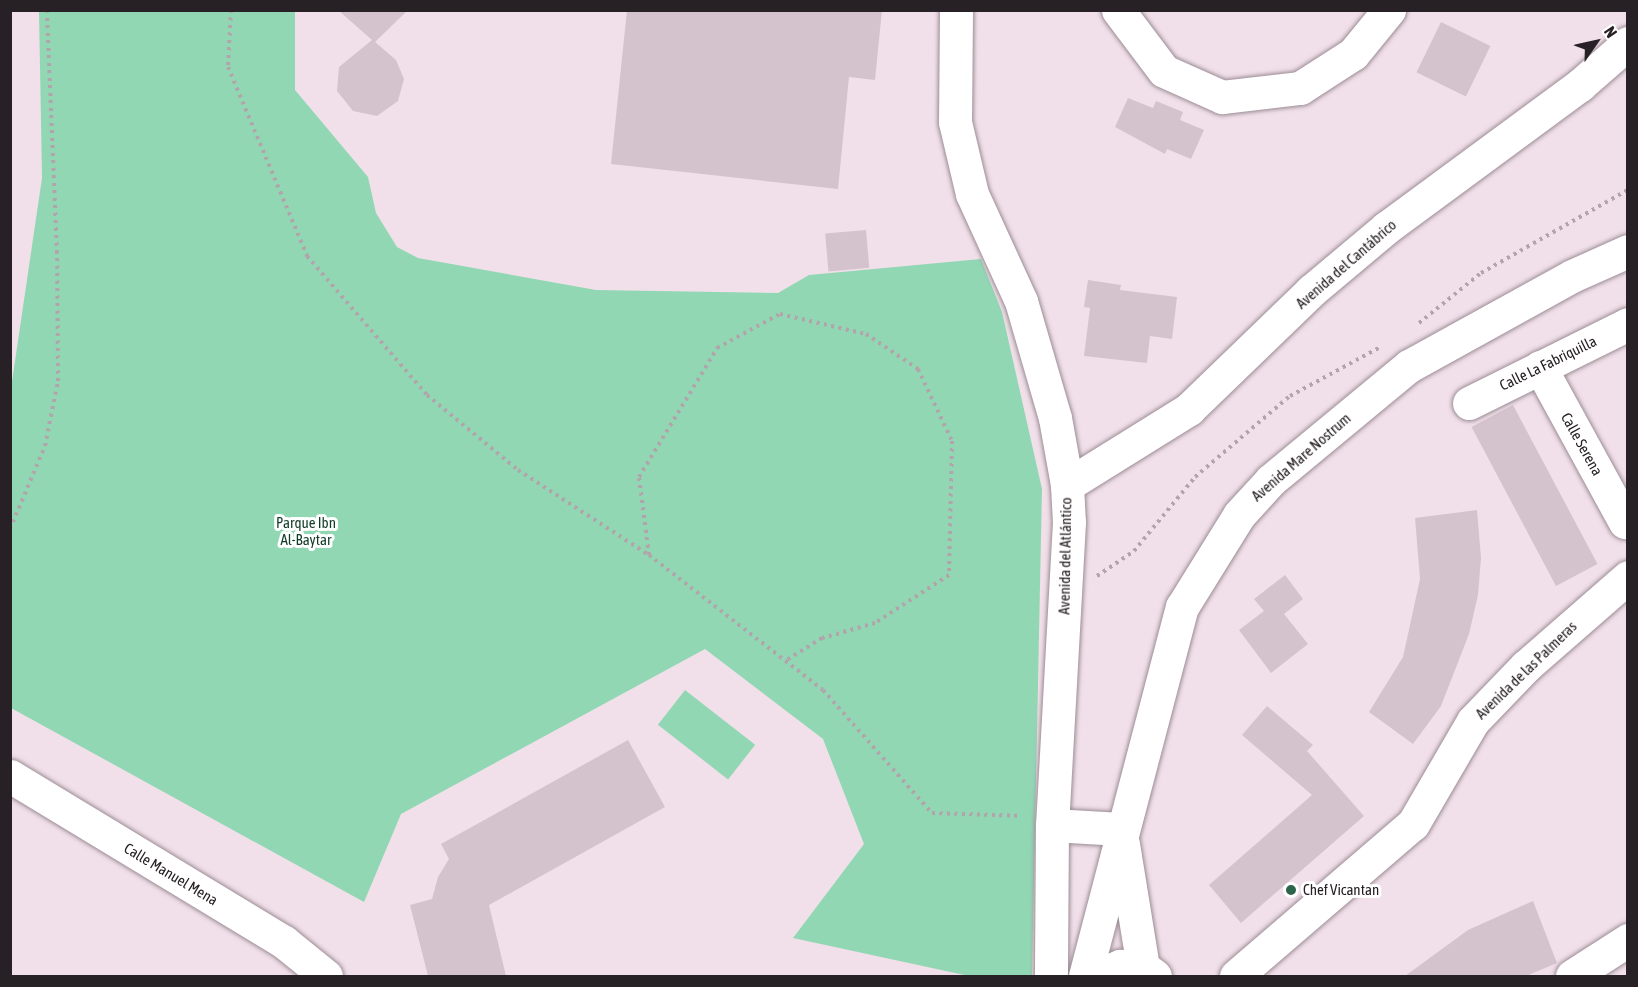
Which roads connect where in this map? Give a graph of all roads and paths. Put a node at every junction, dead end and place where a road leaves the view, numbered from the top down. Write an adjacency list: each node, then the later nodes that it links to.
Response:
1 (47, 10): 13 (path)
2 (231, 10): 14 (path)
3 (956, 10): 11 (street, Avenida del Atlántico)
4 (1118, 10): 5 (street)
5 (1389, 10)
6 (1628, 43): 11 (street, Avenida del Cantábrico)
7 (1628, 251): 19 (street, Avenida Mare Nostrum)
8 (1628, 324): 9 (street, Calle La Fabriquilla)
9 (1540, 367): 10 (street, Calle La Fabriquilla); 12 (street, Calle Serena)
10 (1469, 403)
11 (1066, 485): 18 (street, Avenida del Atlántico)
12 (1625, 522)
13 (10, 529)
14 (649, 555): 16 (path); 16 (path)
15 (1628, 577): 26 (street, Avenida de las Palmeras)
16 (786, 661): 18 (path)
17 (11, 778): 22 (street, Calle Manuel Mena)
18 (1052, 825): 19 (street); 23 (street, Avenida del Atlántico)
19 (1121, 829): 21 (street, Avenida Mare Nostrum); 24 (street, Avenida Mare Nostrum)
20 (1628, 940): 27 (street)
21 (1149, 972): 25 (street)
22 (326, 976)
23 (1051, 976)
24 (1085, 976)
25 (1096, 976)
26 (1236, 976)
27 (1572, 976)

